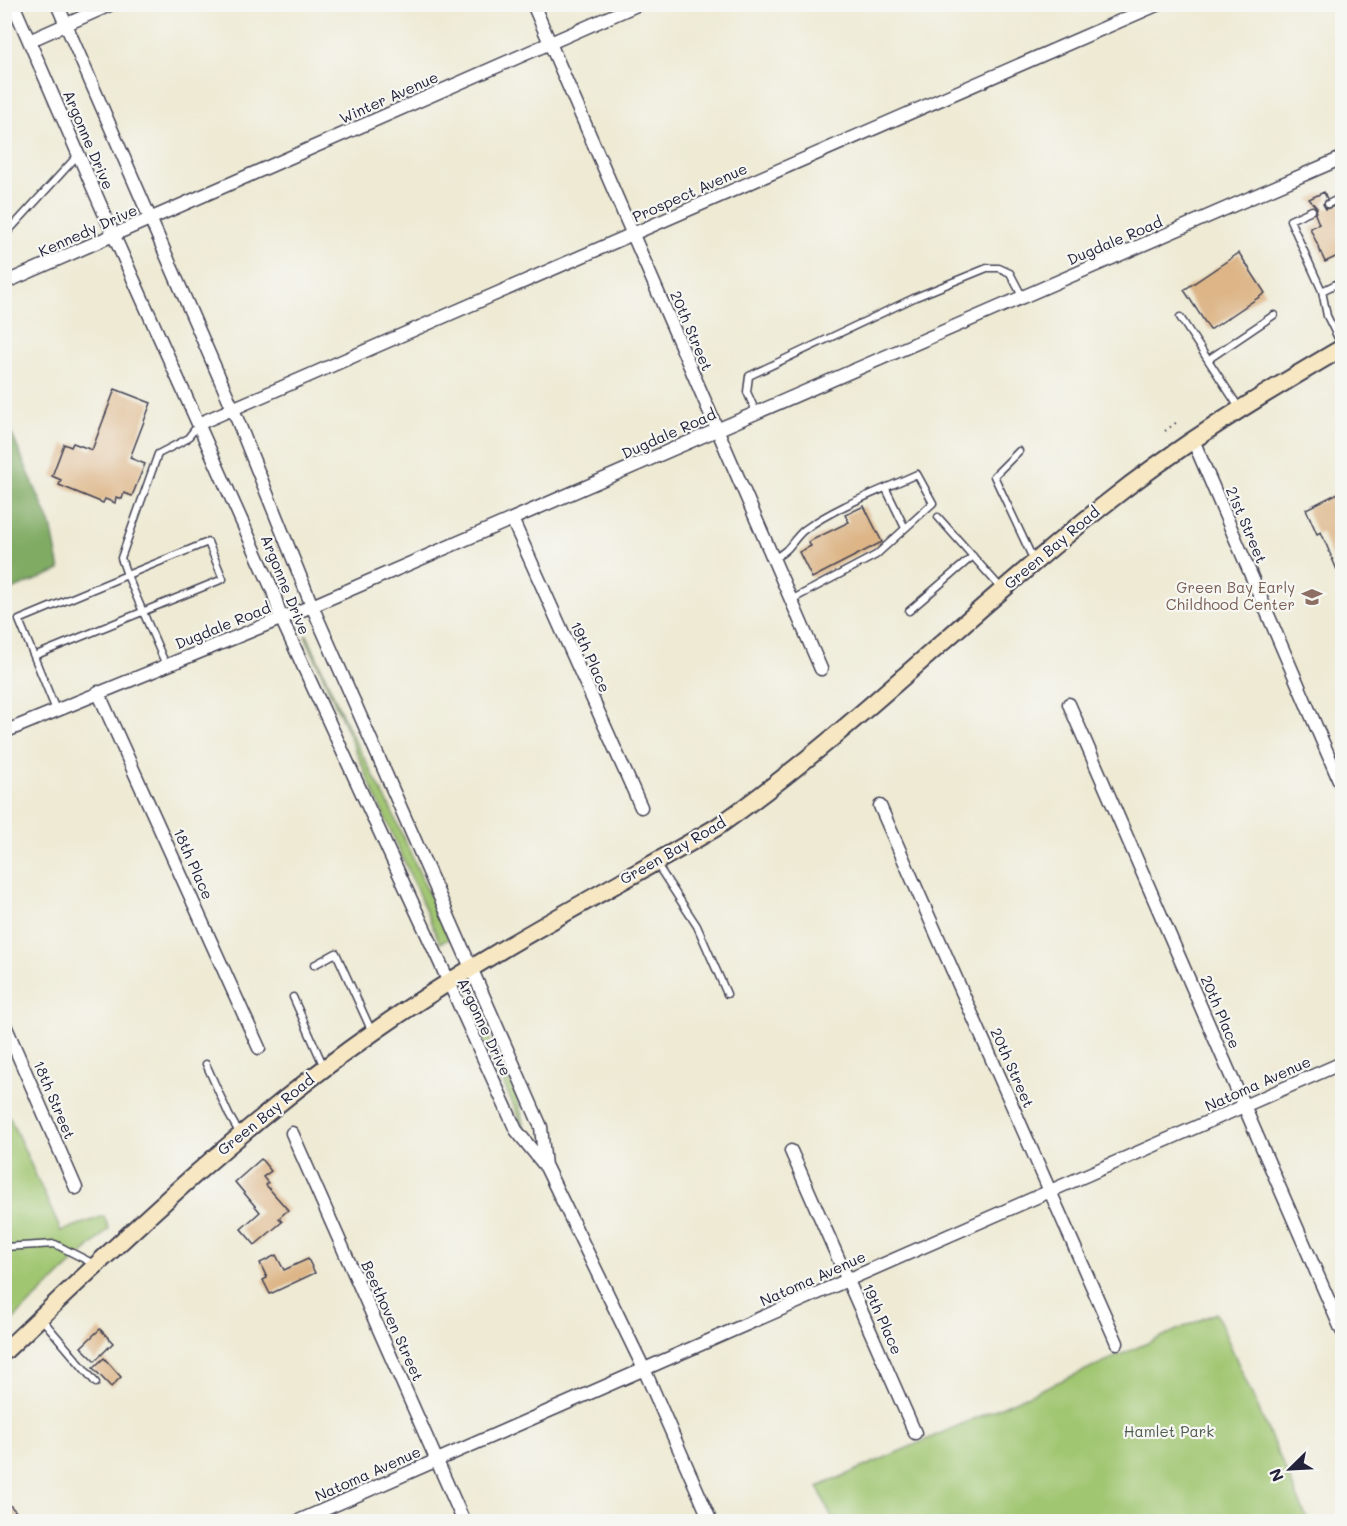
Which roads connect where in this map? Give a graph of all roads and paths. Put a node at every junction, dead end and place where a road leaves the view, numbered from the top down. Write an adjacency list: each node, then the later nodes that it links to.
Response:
1 (13, 4): 9 (street, Argonne Drive)
2 (57, 4): 8 (street, Argonne Drive)
3 (112, 4): 7 (street)
4 (533, 4): 10 (street, 20th Street)
5 (639, 4): 10 (street, Winter Avenue)
6 (1159, 4): 17 (street, Prospect Avenue)
7 (94, 8): 8 (street)
8 (66, 25): 9 (street); 16 (street, Argonne Drive)
9 (29, 41): 11 (street, Argonne Drive)
10 (550, 44): 16 (street, Winter Avenue); 17 (street, 20th Street)
11 (78, 155): 18 (lane); 19 (street, Argonne Drive)
12 (1342, 158): 23 (street, Dugdale Road)
13 (1342, 197): 14 (lane)
14 (1328, 204)
15 (1312, 210): 22 (lane)
16 (151, 220): 19 (street, Kennedy Drive); 28 (street, Argonne Drive)
17 (633, 234): 28 (street, Prospect Avenue); 33 (street, 20th Street)
18 (4, 236)
19 (114, 236): 20 (street, Kennedy Drive); 32 (street, Argonne Drive)
20 (7, 278)
21 (1342, 281): 22 (lane)
22 (1322, 291): 26 (lane)
23 (1022, 296): 30 (street, Dugdale Road); 30 (lane)
24 (1274, 315): 27 (lane)
25 (1180, 317): 27 (lane)
26 (1342, 348): 29 (main road, Green Bay Road)
27 (1209, 359): 29 (lane)
28 (232, 409): 32 (street, Prospect Avenue); 47 (street, Argonne Drive)
29 (1240, 409): 35 (main road, Green Bay Road)
30 (756, 412): 33 (street, Dugdale Road)
31 (1176, 422): 34 (path)
32 (198, 424): 44 (lane); 50 (street, Argonne Drive)
33 (717, 429): 39 (street, Dugdale Road); 42 (street, 20th Street)
34 (1165, 431)
35 (1193, 440): 43 (main road, Green Bay Road); 58 (street, 21st Street)
36 (1019, 451): 43 (lane)
37 (886, 489): 40 (lane); 40 (lane); 42 (lane)
38 (938, 517): 41 (lane)
39 (512, 519): 47 (street, Dugdale Road); 60 (street, 19th Place)
40 (905, 528): 46 (lane)
41 (973, 556): 45 (lane); 49 (lane)
42 (773, 558): 46 (street, 20th Street)
43 (1035, 562): 45 (main road, Green Bay Road)
44 (127, 575): 48 (lane); 48 (lane); 51 (lane)
45 (1003, 590): 61 (main road, Green Bay Road)
46 (791, 600): 53 (street, 20th Street)
47 (312, 606): 50 (street, Dugdale Road); 63 (street, Argonne Drive)
48 (143, 611): 51 (lane); 52 (lane)
49 (909, 611)
50 (281, 618): 52 (street, Dugdale Road); 64 (street, Argonne Drive)
51 (34, 656): 56 (lane)
52 (166, 665): 54 (street, Dugdale Road)
53 (821, 669)
54 (98, 693): 56 (street, Dugdale Road); 69 (street, 18th Place)
55 (1070, 704): 73 (street, 20th Place)
56 (56, 710): 57 (street, Dugdale Road)
57 (4, 732)
58 (1342, 787)
59 (880, 806): 79 (street, 20th Street)
60 (641, 807)
61 (656, 862): 63 (main road, Green Bay Road); 65 (lane)
62 (314, 965): 68 (lane)
63 (471, 968): 64 (main road, Green Bay Road); 77 (street, Argonne Drive)
64 (447, 983): 68 (main road, Green Bay Road); 77 (street, Argonne Drive)
65 (727, 994)
66 (293, 997): 72 (lane)
67 (4, 1023): 78 (street, 18th Street)
68 (372, 1033): 72 (main road, Green Bay Road)
69 (259, 1048)
70 (1342, 1063): 73 (street, Natoma Avenue)
71 (206, 1064): 75 (lane)
72 (324, 1068): 75 (main road, Green Bay Road)
73 (1244, 1106): 79 (street, Natoma Avenue); 84 (street, 20th Place)
74 (292, 1133): 90 (street, Beethoven Street)
75 (241, 1134): 81 (main road, Green Bay Road)
76 (792, 1151): 82 (street, 19th Place)
77 (546, 1167): 87 (street, Argonne Drive)
78 (76, 1188)
79 (1050, 1191): 82 (street, Natoma Avenue); 85 (street, 20th Street)
80 (4, 1247): 81 (lane)
81 (95, 1265): 83 (main road, Green Bay Road)
82 (848, 1280): 87 (street, Natoma Avenue); 89 (street, 19th Place)
83 (40, 1318): 86 (main road, Green Bay Road); 88 (lane)
84 (1342, 1331)
85 (1117, 1343)
86 (4, 1352)
87 (644, 1369): 90 (street, Natoma Avenue); 93 (street, Argonne Drive)
88 (96, 1383)
89 (915, 1433)
90 (436, 1460): 91 (street, Natoma Avenue); 92 (street, Beethoven Street)
91 (296, 1521)
92 (464, 1521)
93 (711, 1521)

